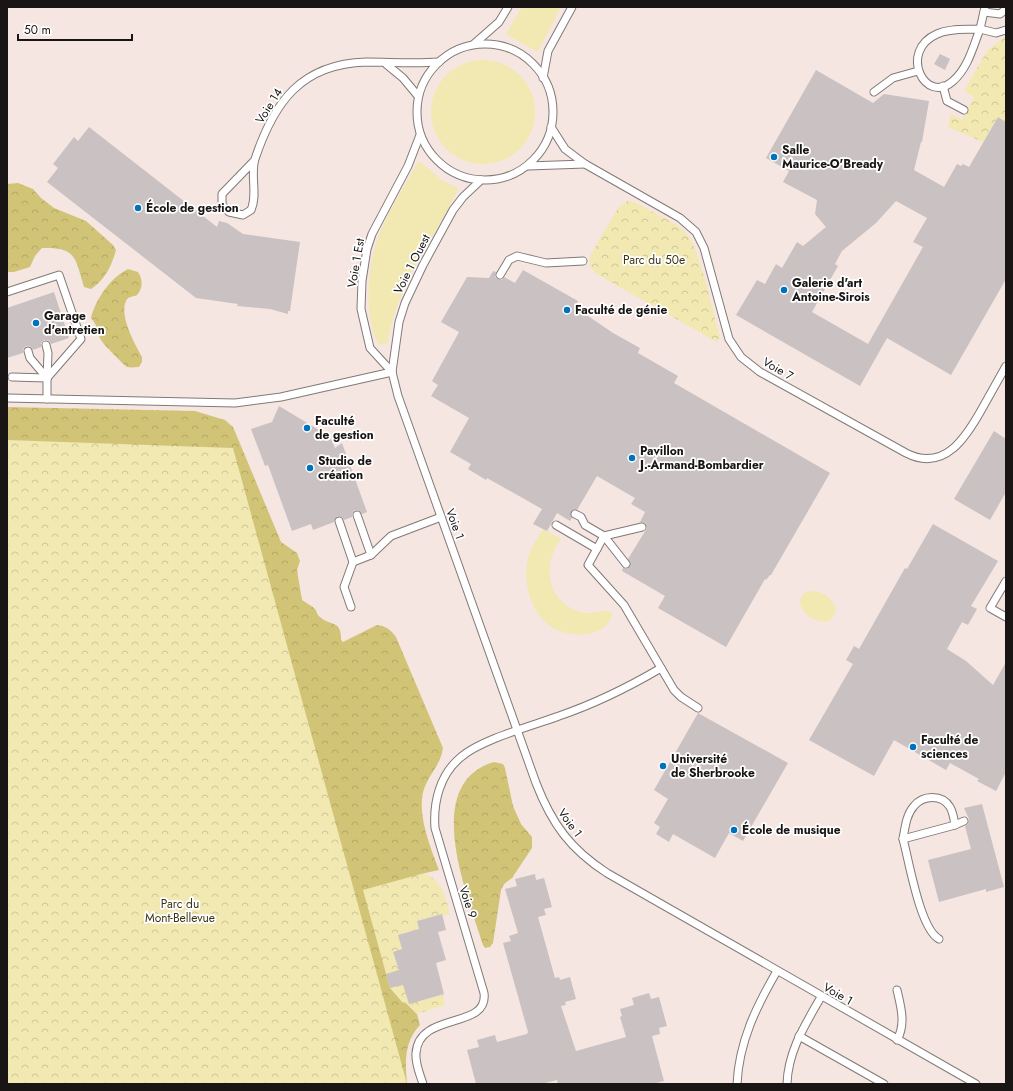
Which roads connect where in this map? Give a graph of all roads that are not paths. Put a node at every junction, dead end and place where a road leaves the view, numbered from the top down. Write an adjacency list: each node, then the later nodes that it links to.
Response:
1 (508, 7): 7 (lane)
2 (572, 7): 11 (lane)
3 (1006, 9): 4 (lane)
4 (985, 10): 5 (lane)
5 (980, 29): 6 (lane); 10 (lane); 12 (lane)
6 (1006, 30)
7 (474, 44): 8 (lane); 11 (lane)
8 (439, 62): 9 (lane, Voie 14); 14 (lane)
9 (386, 64): 14 (lane); 18 (lane, Voie 14)
10 (918, 71): 12 (lane); 13 (lane)
11 (543, 78): 16 (lane)
12 (943, 86): 15 (lane)
13 (874, 92)
14 (418, 96): 17 (lane)
15 (964, 110)
16 (551, 127): 19 (lane, Voie 7); 20 (lane)
17 (420, 135): 21 (lane); 28 (lane, Voie 1 Est)
18 (254, 161): 18 (lane, Voie 14)
19 (585, 164): 20 (lane); 27 (lane, Voie 7)
20 (528, 166): 21 (lane)
21 (481, 180): 28 (lane, Voie 1 Ouest)
22 (583, 261): 23 (lane)
23 (500, 275)
24 (7, 292): 30 (lane)
25 (46, 345): 30 (lane)
26 (28, 351): 30 (lane)
27 (1006, 366)
28 (392, 372): 32 (lane); 35 (lane, Voie 1)
29 (12, 377): 30 (lane)
30 (48, 378): 32 (lane)
31 (7, 398): 32 (lane)
32 (47, 399)
33 (575, 514): 39 (lane)
34 (357, 515): 41 (lane)
35 (441, 518): 41 (lane); 49 (lane, Voie 1)
36 (339, 521): 42 (lane)
37 (556, 525): 40 (lane)
38 (642, 527): 39 (lane)
39 (604, 536): 40 (lane); 43 (lane)
40 (597, 549): 47 (lane)
41 (371, 555): 42 (lane)
42 (353, 562): 45 (lane)
43 (626, 564)
44 (1006, 581): 46 (lane)
45 (351, 607)
46 (1006, 617)
47 (662, 668): 48 (lane); 49 (lane, Voie 9)
48 (698, 708)
49 (518, 731): 54 (lane, Voie 1); 59 (lane, Voie 9)
50 (964, 821): 51 (lane)
51 (955, 825): 52 (lane); 52 (lane)
52 (904, 839): 53 (lane)
53 (939, 939)
54 (777, 971): 56 (lane, Voie 1); 60 (lane)
55 (897, 990): 58 (lane)
56 (821, 997): 57 (lane); 58 (lane, Voie 1)
57 (799, 1036): 61 (lane); 62 (lane)
58 (897, 1040): 63 (lane, Voie 1)
59 (423, 1084)
60 (736, 1084)
61 (787, 1084)
62 (884, 1084)
63 (976, 1084)

